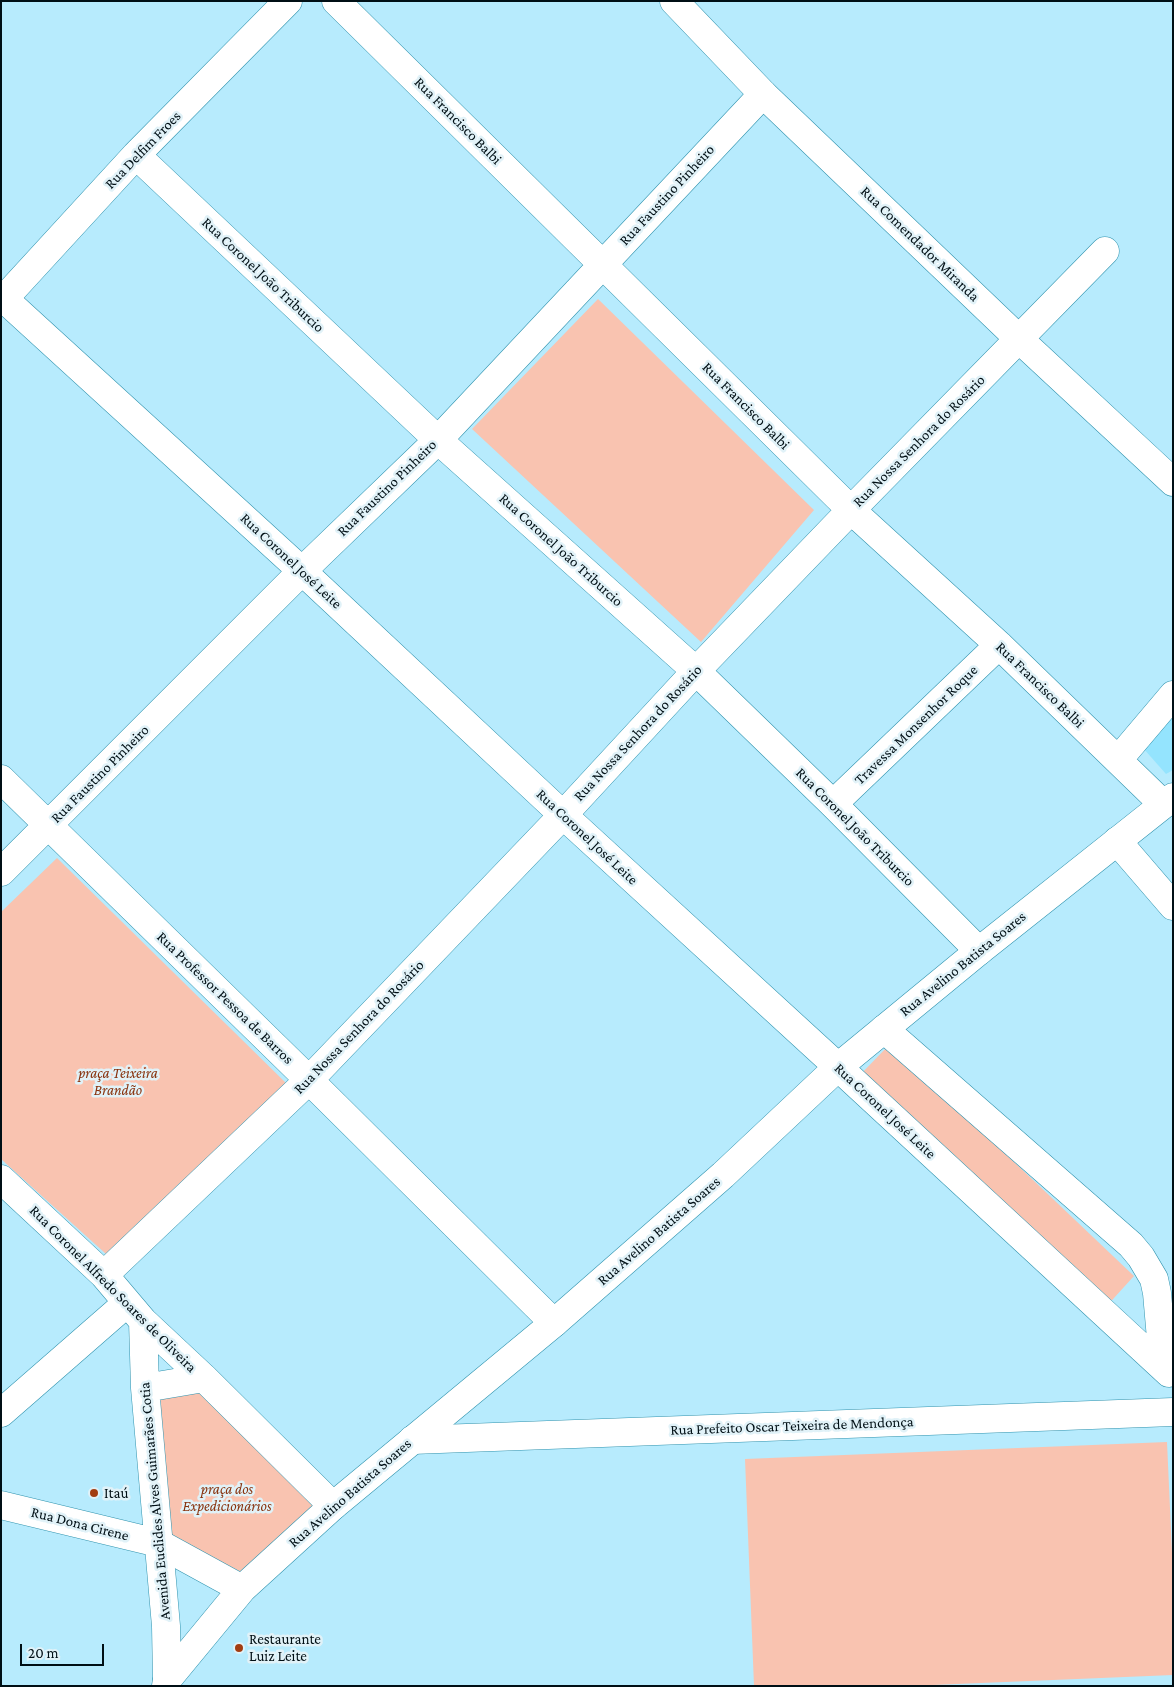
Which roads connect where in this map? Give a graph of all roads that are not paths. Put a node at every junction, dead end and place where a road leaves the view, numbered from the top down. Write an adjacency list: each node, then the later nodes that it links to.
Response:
1 (288, 1): 5 (street, Rua Delfim Froes)
2 (336, 1): 7 (street, Rua Francisco Balbi)
3 (674, 1): 4 (street, Rua Comendador Miranda)
4 (762, 94): 7 (street, Rua Faustino Pinheiro); 9 (street, Rua Comendador Miranda)
5 (136, 155): 8 (street, Rua Delfim Froes); 10 (street, Rua Coronel João Triburcio)
6 (1106, 251): 9 (street, Rua Nossa Senhora do Rosário)
7 (602, 263): 10 (street, Rua Faustino Pinheiro); 12 (street, Rua Francisco Balbi)
8 (2, 299): 13 (street, Rua Coronel José Leite)
9 (1019, 339): 11 (street, Rua Comendador Miranda); 12 (street, Rua Nossa Senhora do Rosário)
10 (438, 440): 13 (street, Rua Faustino Pinheiro); 15 (street, Rua Coronel João Triburcio)
11 (1173, 482)
12 (850, 510): 14 (street, Rua Francisco Balbi); 15 (street, Rua Nossa Senhora do Rosário)
13 (302, 571): 21 (street, Rua Coronel José Leite); 22 (street, Rua Faustino Pinheiro)
14 (999, 646): 17 (street, Rua Francisco Balbi); 20 (street, Travessa Monsenhor Roque)
15 (696, 671): 20 (street, Rua Coronel João Triburcio); 21 (street, Rua Nossa Senhora do Rosário)
16 (1173, 696): 17 (street)
17 (1118, 760): 19 (street, Rua Francisco Balbi)
18 (1, 779): 22 (street, Rua Professor Pessoa de Barros)
19 (1168, 800): 23 (street, Rua Avelino Batista Soares)
20 (833, 804): 26 (street, Rua Coronel João Triburcio)
21 (563, 815): 28 (street, Rua Coronel José Leite); 29 (street, Rua Nossa Senhora do Rosário)
22 (48, 826): 24 (street, Rua Faustino Pinheiro); 29 (street, Rua Professor Pessoa de Barros)
23 (1117, 841): 25 (street); 26 (street, Rua Avelino Batista Soares)
24 (1, 872)
25 (1173, 906)
26 (979, 951): 27 (street, Rua Avelino Batista Soares)
27 (884, 1029): 28 (street, Rua Avelino Batista Soares); 34 (street)
28 (838, 1067): 33 (street, Rua Avelino Batista Soares); 34 (street, Rua Coronel José Leite)
29 (309, 1080): 31 (street, Rua Nossa Senhora do Rosário); 33 (street, Rua Professor Pessoa de Barros)
30 (1, 1179): 31 (street, Rua Coronel Alfredo Soares de Oliveira)
31 (104, 1275): 32 (street, Rua Coronel Alfredo Soares de Oliveira)
32 (135, 1312): 35 (street, Rua Coronel Alfredo Soares de Oliveira); 36 (street, Avenida Euclides Alves Guimarães Cotia); 38 (street)
33 (554, 1323): 39 (street, Rua Avelino Batista Soares)
34 (1169, 1374)
35 (204, 1378): 36 (street, Rua Coronel Alfredo Soares de Oliveira); 41 (street, Rua Coronel Alfredo Soares de Oliveira)
36 (145, 1388): 42 (street, Avenida Euclides Alves Guimarães Cotia)
37 (1173, 1412): 39 (street, Rua Prefeito Oscar Teixeira de Mendonça)
38 (1, 1413)
39 (412, 1440): 41 (street, Rua Avelino Batista Soares)
40 (1, 1505): 42 (street, Rua Dona Cirene)
41 (333, 1506): 43 (street, Rua Avelino Batista Soares)
42 (158, 1543): 43 (street, Rua Dona Cirene); 44 (street, Avenida Euclides Alves Guimarães Cotia)
43 (242, 1589): 44 (street, Rua Avelino Batista Soares)
44 (167, 1683)

